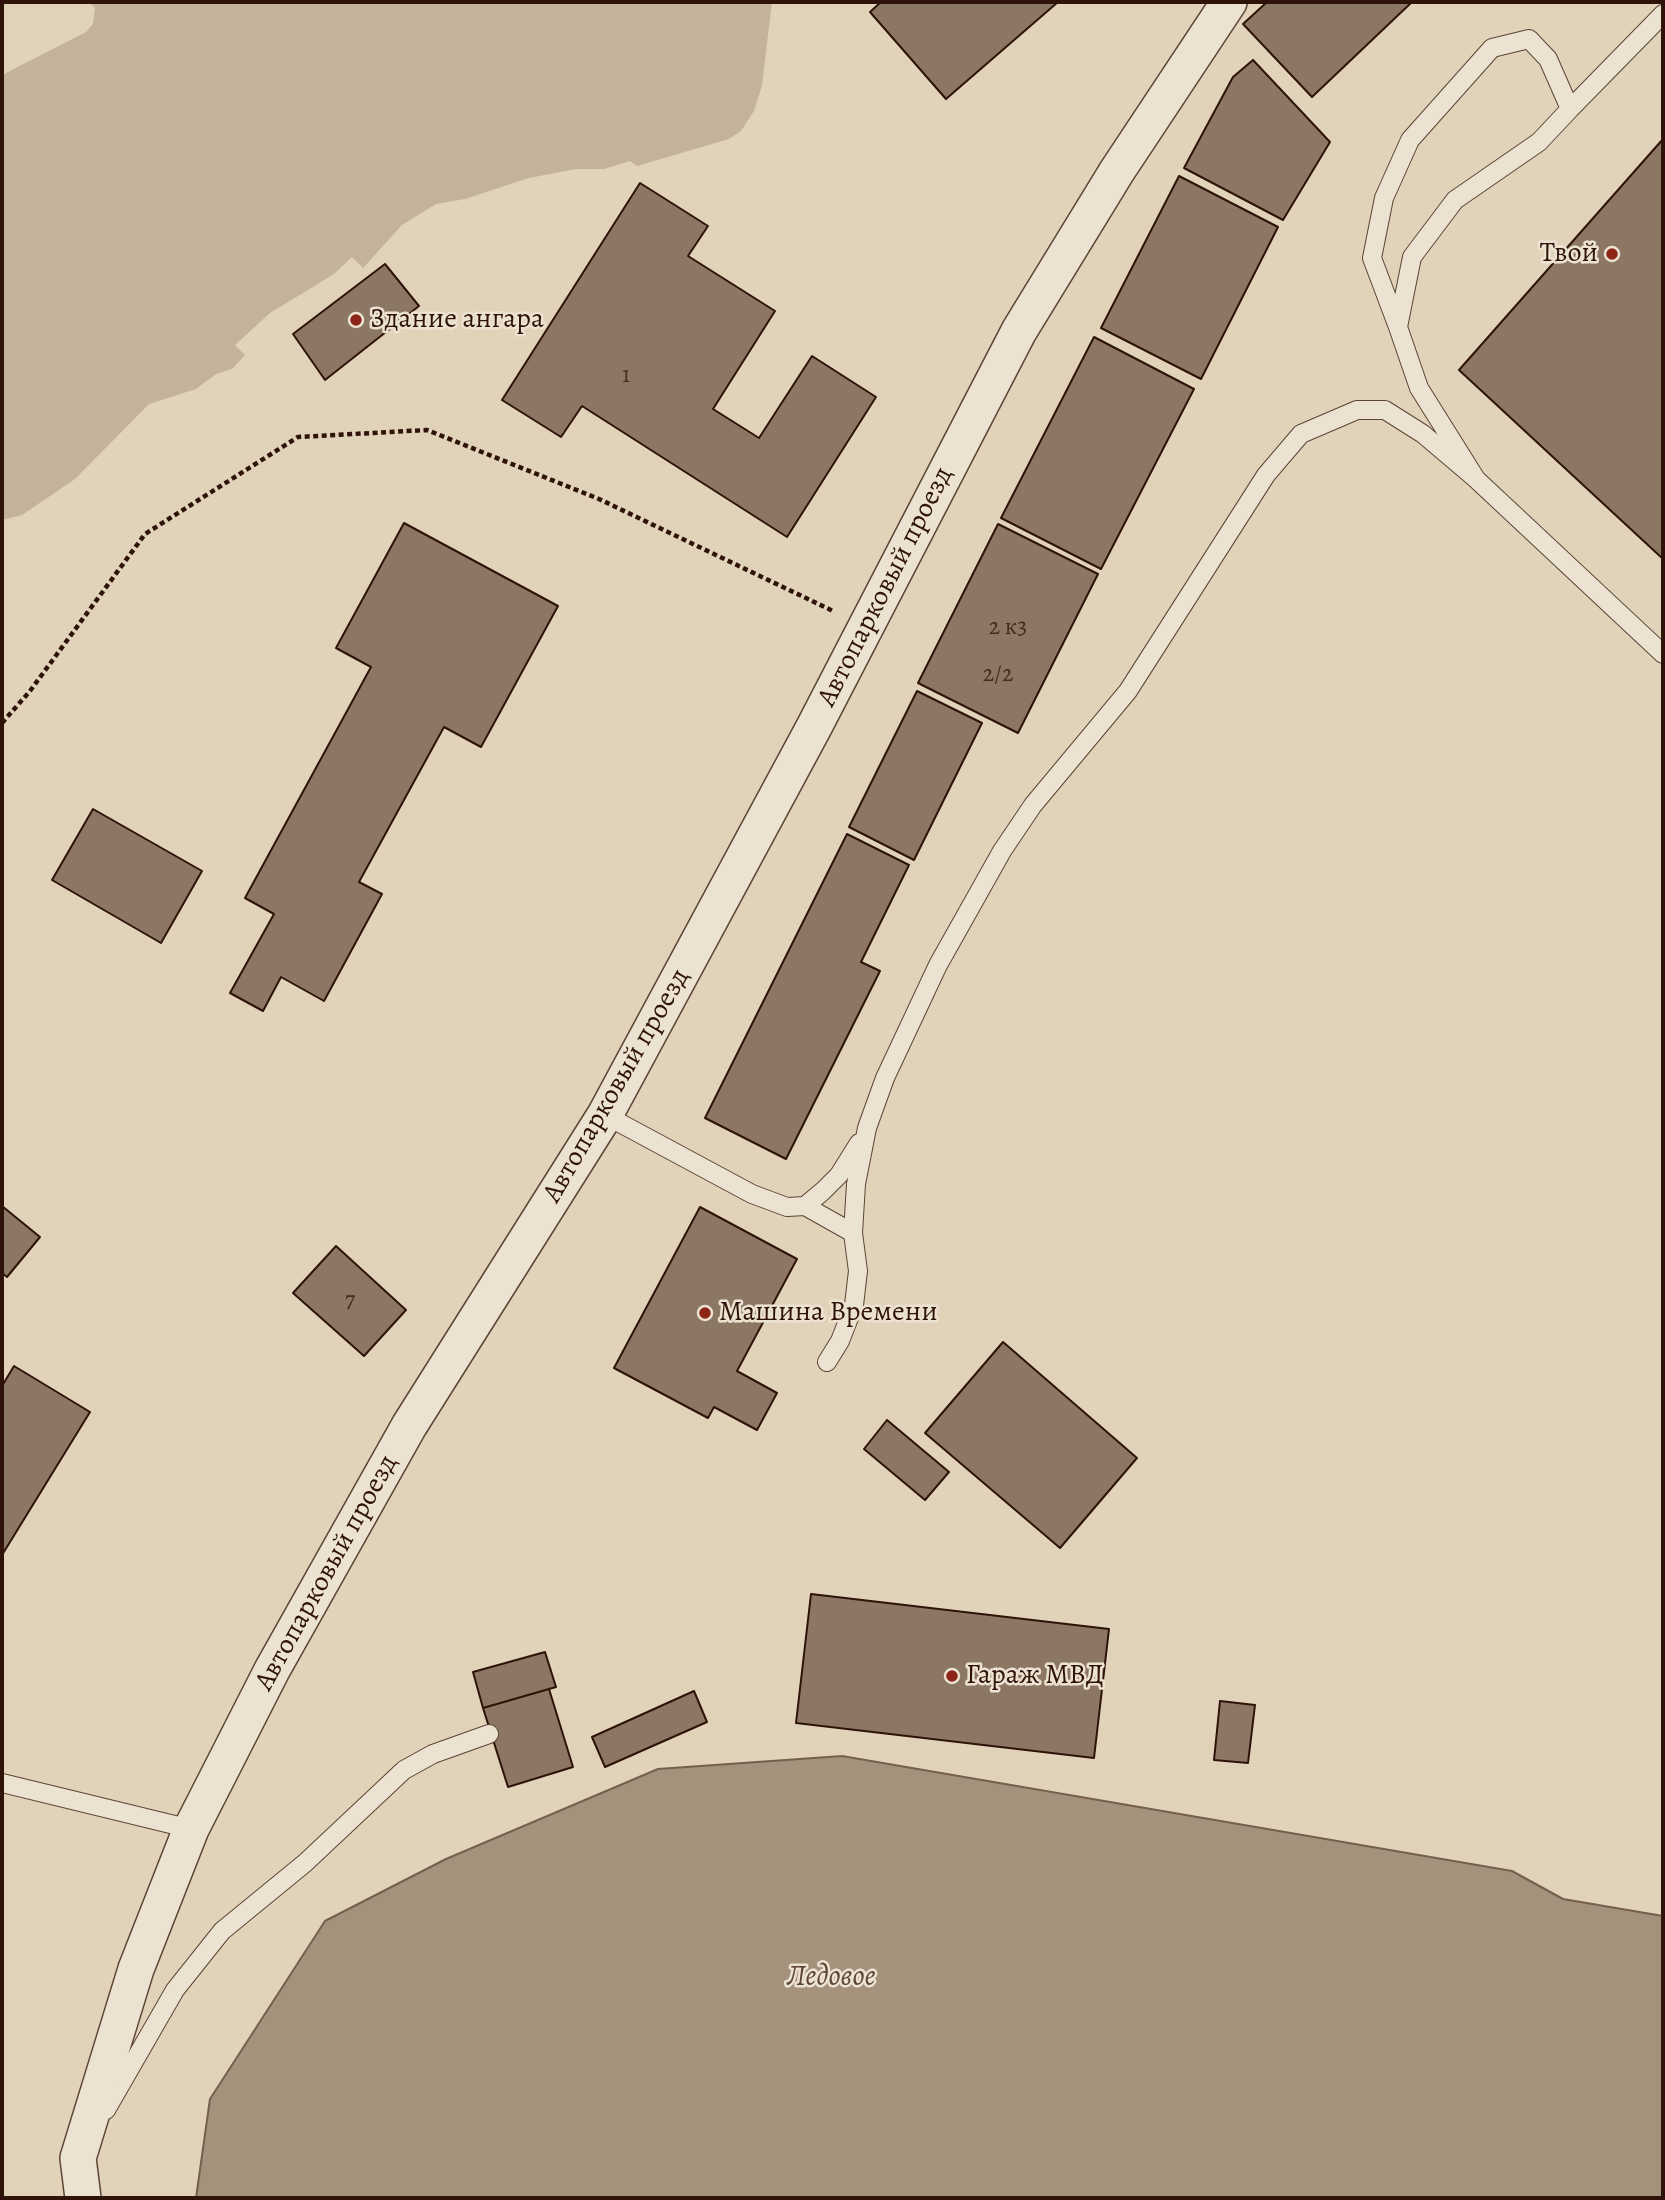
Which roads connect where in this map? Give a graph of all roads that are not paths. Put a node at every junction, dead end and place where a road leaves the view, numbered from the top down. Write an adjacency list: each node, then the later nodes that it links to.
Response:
1 (1229, 2): 7 (street, Автопарковый проезд)
2 (1663, 13): 3 (lane)
3 (1570, 109): 4 (lane); 4 (lane)
4 (1398, 327): 5 (lane)
5 (1476, 479): 6 (lane); 8 (lane)
6 (1663, 654)
7 (605, 1115): 9 (lane); 14 (street, Автопарковый проезд)
8 (867, 1128): 9 (lane); 10 (lane)
9 (804, 1206): 10 (lane)
10 (853, 1233): 11 (lane)
11 (827, 1362)
12 (489, 1734): 15 (lane)
13 (2, 1783): 14 (lane)
14 (191, 1829): 15 (street, Автопарковый проезд)
15 (78, 2158): 16 (street, Автопарковый проезд)
16 (83, 2198)

